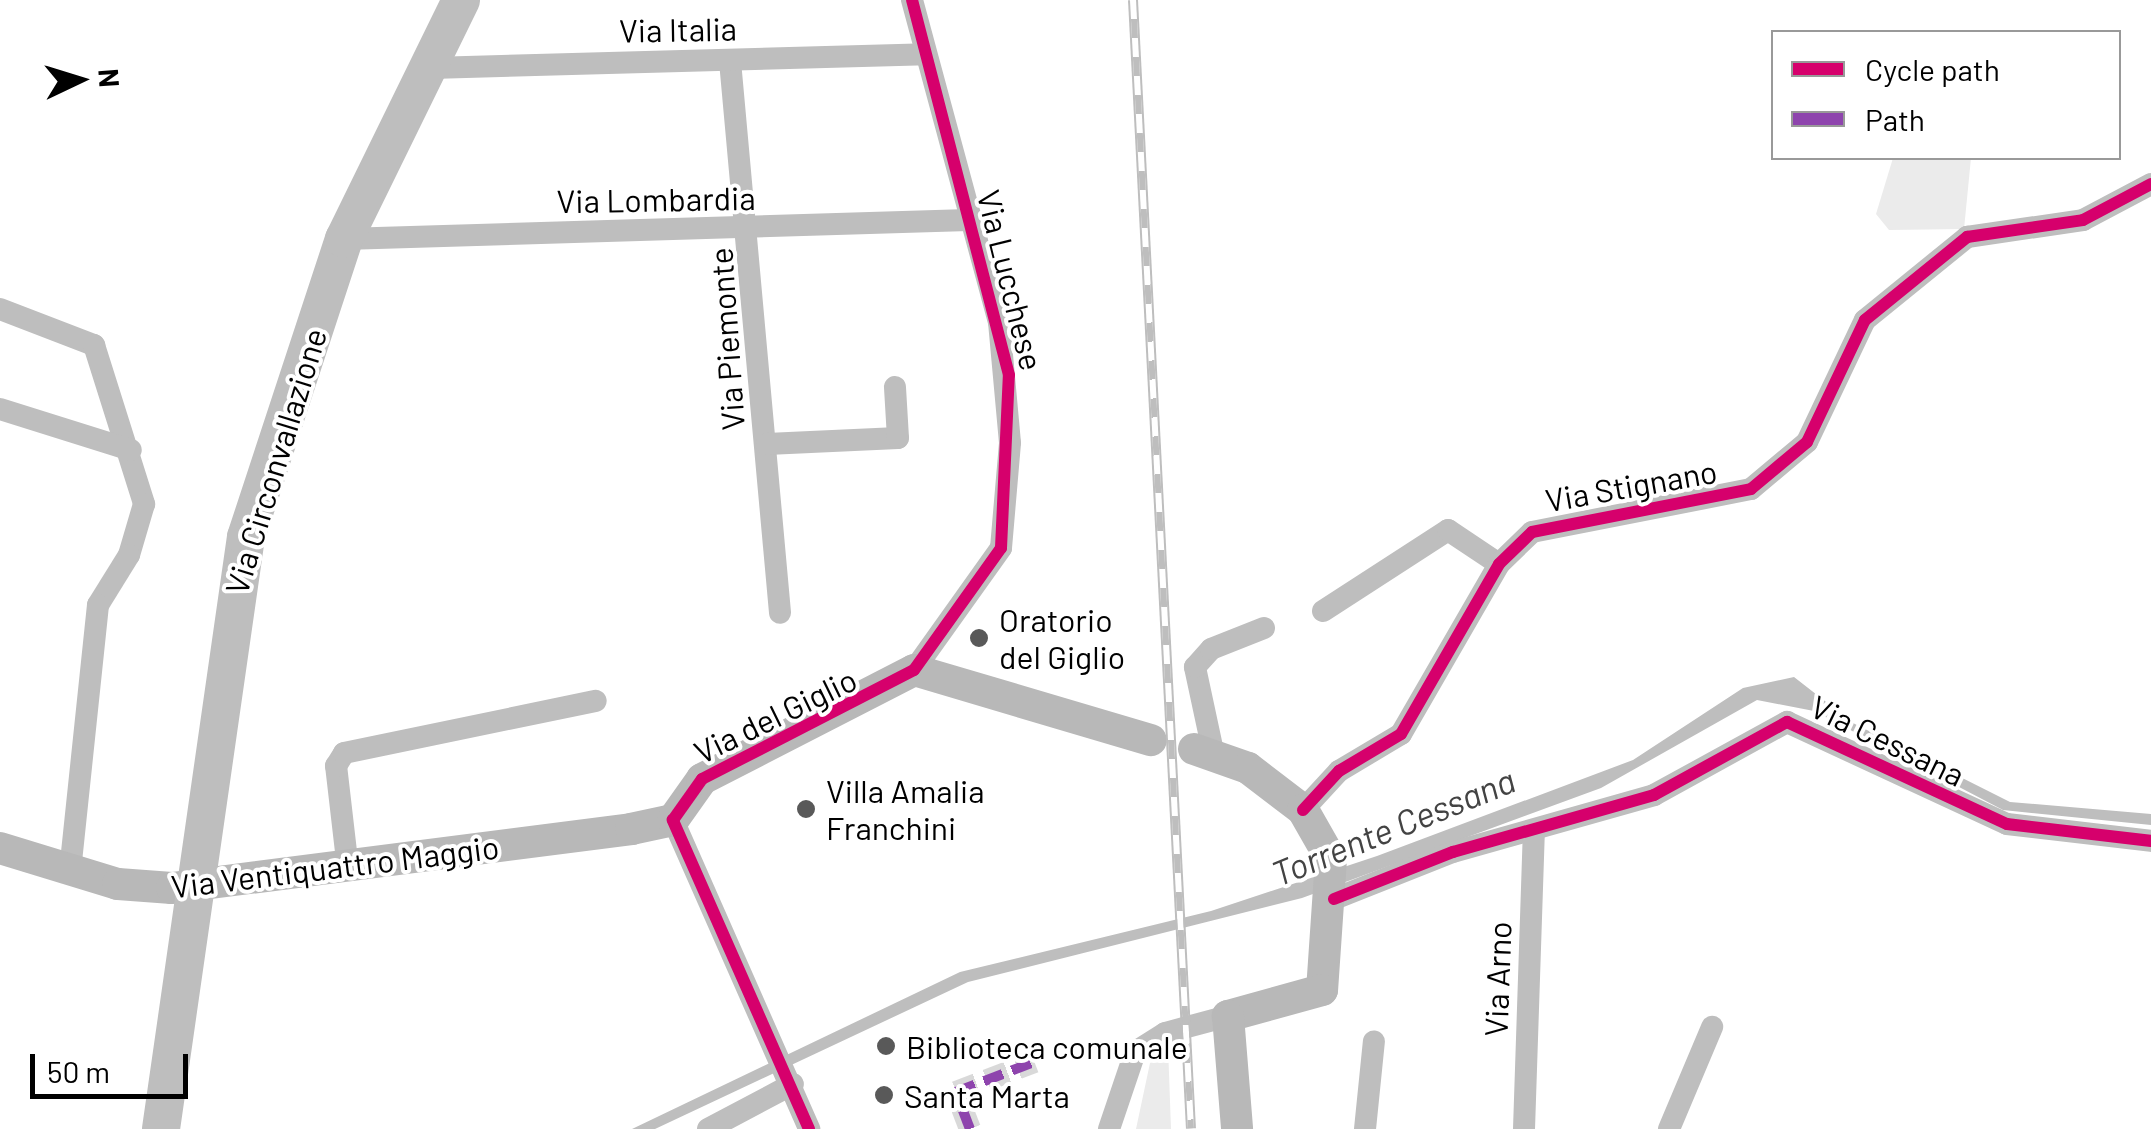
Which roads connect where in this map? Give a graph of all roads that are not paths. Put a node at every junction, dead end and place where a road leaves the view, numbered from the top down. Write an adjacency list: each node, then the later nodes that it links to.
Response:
1 (461, 0): 5 (main road, Via Circonvallazione)
2 (912, 0): 3 (street, Via Lucchese)
3 (926, 54): 4 (street, Via Italia); 7 (street, Via Lucchese)
4 (730, 61): 5 (street, Via Italia); 8 (street, Via Piemonte)
5 (431, 68): 9 (main road, Via Circonvallazione)
6 (2151, 184): 15 (street, Via Stignano)
7 (970, 220): 8 (street, Via Lombardia); 19 (street, Via Lucchese)
8 (750, 230): 9 (street, Via Lombardia); 13 (street, Via Piemonte)
9 (344, 240): 30 (main road, Via Circonvallazione)
10 (0, 309): 14 (street)
11 (896, 388): 13 (street)
12 (0, 409): 14 (street)
13 (766, 444): 16 (street, Via Piemonte)
14 (131, 450): 29 (street)
15 (1498, 564): 17 (street); 23 (street, Via Stignano)
16 (780, 612)
17 (1323, 612)
18 (1264, 628): 22 (street)
19 (914, 670): 21 (street); 24 (street, Via del Giglio)
20 (596, 701): 28 (street)
21 (1150, 740)
22 (1204, 753): 23 (street)
23 (1303, 810): 31 (street)
24 (673, 820): 28 (street, Via Ventiquattro Maggio); 35 (street)
25 (1534, 831): 26 (street, Via Cessana); 31 (street, Via Cessana); 42 (street, Via Arno)
26 (2151, 841)
27 (0, 848): 29 (street, Via Ventiquattro Maggio)
28 (348, 869): 30 (street, Via Ventiquattro Maggio)
29 (70, 870): 30 (street, Via Ventiquattro Maggio)
30 (193, 887): 36 (main road, Via Circonvallazione)
31 (1334, 899): 32 (street)
32 (1228, 1016): 39 (street); 40 (street)
33 (1712, 1027): 43 (street)
34 (1374, 1041): 41 (street)
35 (793, 1084): 37 (street); 38 (street)
36 (161, 1129)
37 (708, 1129)
38 (808, 1129)
39 (1109, 1129)
40 (1238, 1129)
41 (1364, 1129)
42 (1524, 1129)
43 (1669, 1129)

